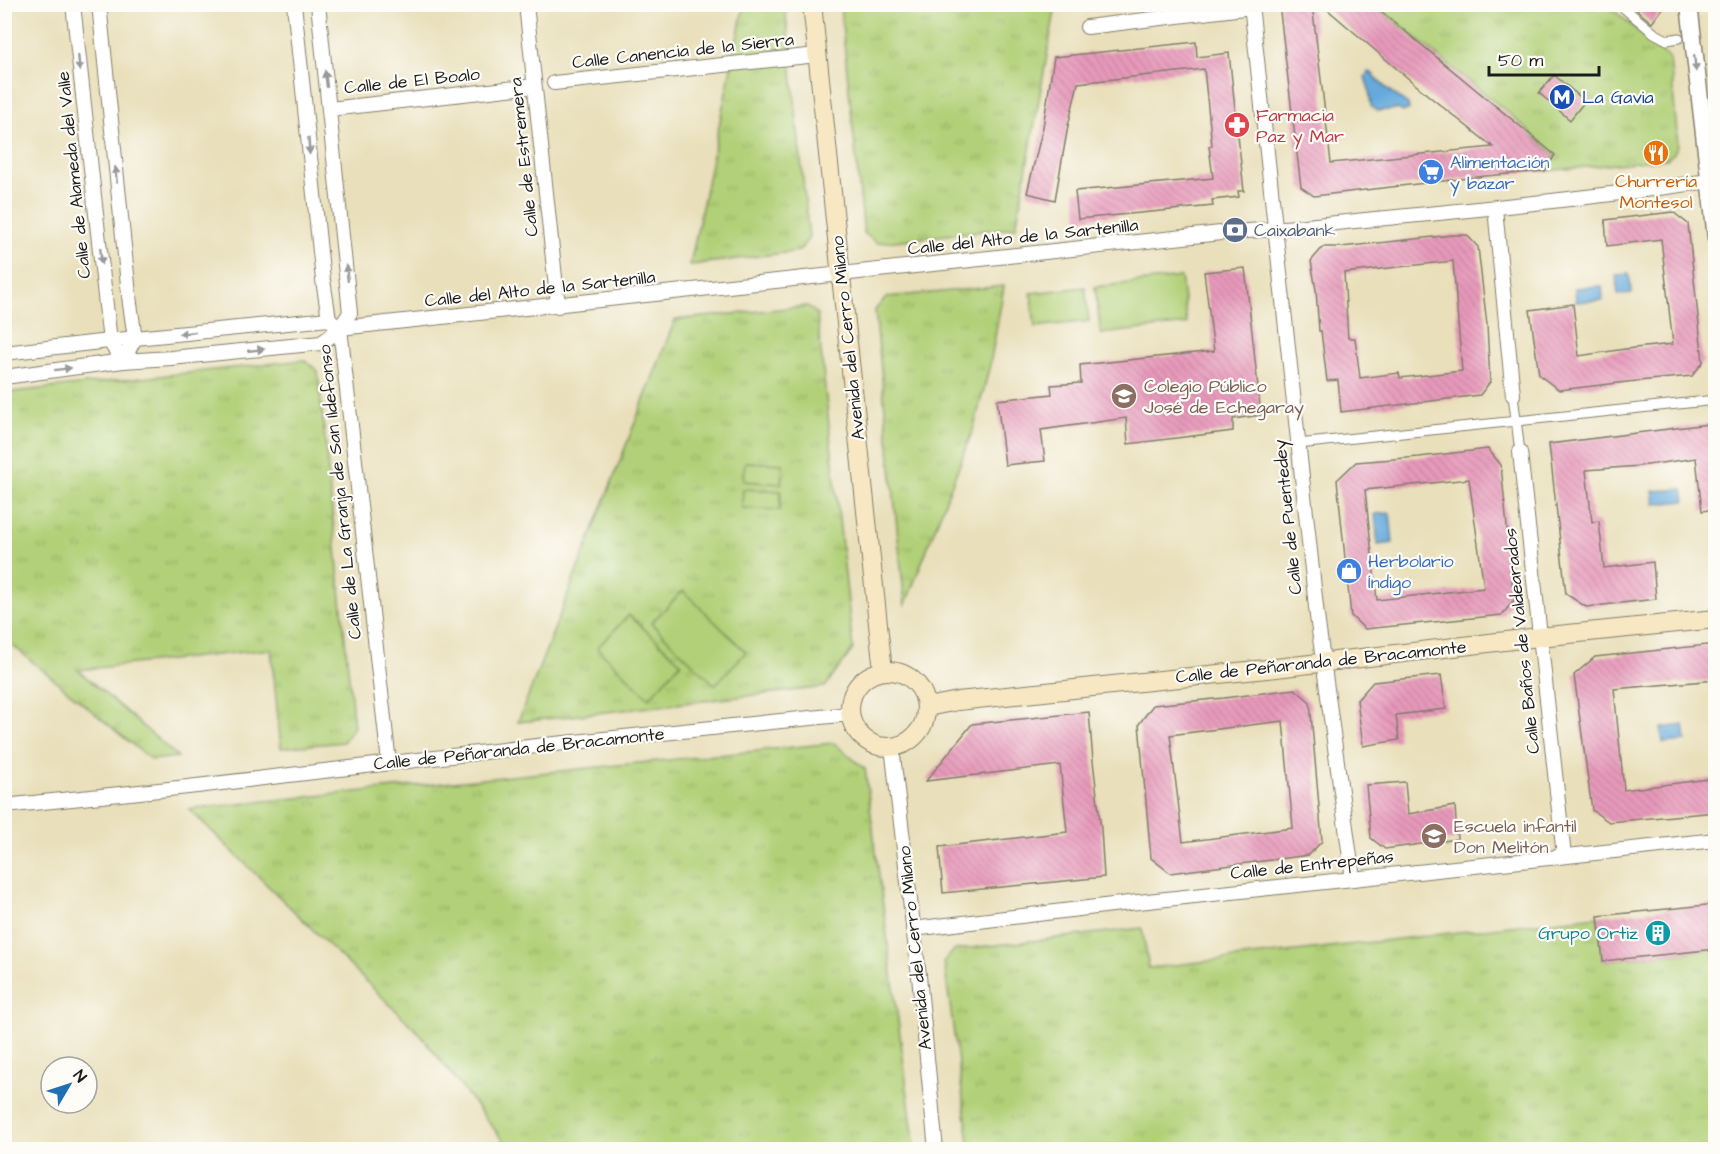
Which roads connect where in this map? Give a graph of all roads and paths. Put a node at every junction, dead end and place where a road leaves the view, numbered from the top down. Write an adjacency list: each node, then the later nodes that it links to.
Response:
1 (73, 4): 25 (street, Calle de Alameda del Valle, one-way to 25)
2 (99, 4): 24 (street, one-way to 2)
3 (294, 4): 22 (street, Calle de La Granja de San Ildefonso, one-way to 22)
4 (318, 4): 15 (street, Calle de La Granja de San Ildefonso, one-way to 4)
5 (526, 4): 14 (street, Calle de Estremera)
6 (812, 4): 12 (main road, Avenida del Cerro Milano)
7 (1619, 4): 11 (street)
8 (1689, 4): 16 (street, one-way to 16)
9 (1252, 6): 10 (street, Calle de Puentedey); 18 (street, Calle de Puentedey)
10 (1086, 27)
11 (1679, 38)
12 (817, 55): 13 (street, Calle Canencia de la Sierra); 20 (main road, Avenida del Cerro Milano)
13 (554, 83)
14 (534, 86): 15 (street, Calle de El Boalo); 21 (street, Calle de Estremera)
15 (330, 109): 23 (street, Calle de La Granja de San Ildefonso, one-way to 15)
16 (1709, 181): 17 (street, Calle del Alto de la Sartenilla); 19 (street)
17 (1495, 208): 18 (street, Calle del Alto de la Sartenilla); 29 (street, Calle Baños de Valdearados)
18 (1276, 229): 20 (street, Calle del Alto de la Sartenilla); 32 (street, Calle de Puentedey)
19 (1716, 238)
20 (840, 275): 21 (street, Calle del Alto de la Sartenilla); 37 (main road, Avenida del Cerro Milano)
21 (558, 306): 23 (street, Calle del Alto de la Sartenilla)
22 (329, 319): 23 (street); 24 (street, one-way to 24)
23 (340, 328): 27 (street, Calle del Alto de la Sartenilla, one-way to 23); 41 (street, Calle de La Granja de San Ildefonso)
24 (135, 338): 25 (street); 27 (street)
25 (110, 342): 26 (street); 27 (street)
26 (4, 353)
27 (123, 361): 28 (street, Calle del Alto de la Sartenilla, one-way to 27)
28 (4, 377)
29 (1513, 395): 31 (street, Calle Baños de Valdearados)
30 (1716, 400): 31 (street)
31 (1516, 421): 32 (street); 33 (street, Calle Baños de Valdearados)
32 (1298, 444): 36 (street, Calle de Puentedey)
33 (1520, 452): 35 (street, Calle Baños de Valdearados)
34 (1716, 619): 35 (main road, Calle de Peñaranda de Bracamonte)
35 (1539, 637): 36 (main road, Calle de Peñaranda de Bracamonte); 44 (street, Calle Baños de Valdearados)
36 (1322, 662): 38 (main road, Calle de Peñaranda de Bracamonte); 45 (street, Calle de Puentedey)
37 (883, 671): 38 (main road); 39 (main road)
38 (927, 707): 40 (main road)
39 (850, 714): 40 (main road); 41 (street, Calle de Peñaranda de Bracamonte)
40 (892, 747): 46 (street, Avenida del Cerro Milano)
41 (389, 763): 42 (street, Calle de Peñaranda de Bracamonte)
42 (4, 806)
43 (1716, 840): 44 (street, Calle de Entrepeñas)
44 (1564, 856): 45 (street, Calle de Entrepeñas)
45 (1353, 879): 46 (street, Calle de Entrepeñas)
46 (913, 929): 47 (street, Avenida del Cerro Milano)
47 (936, 1149)

